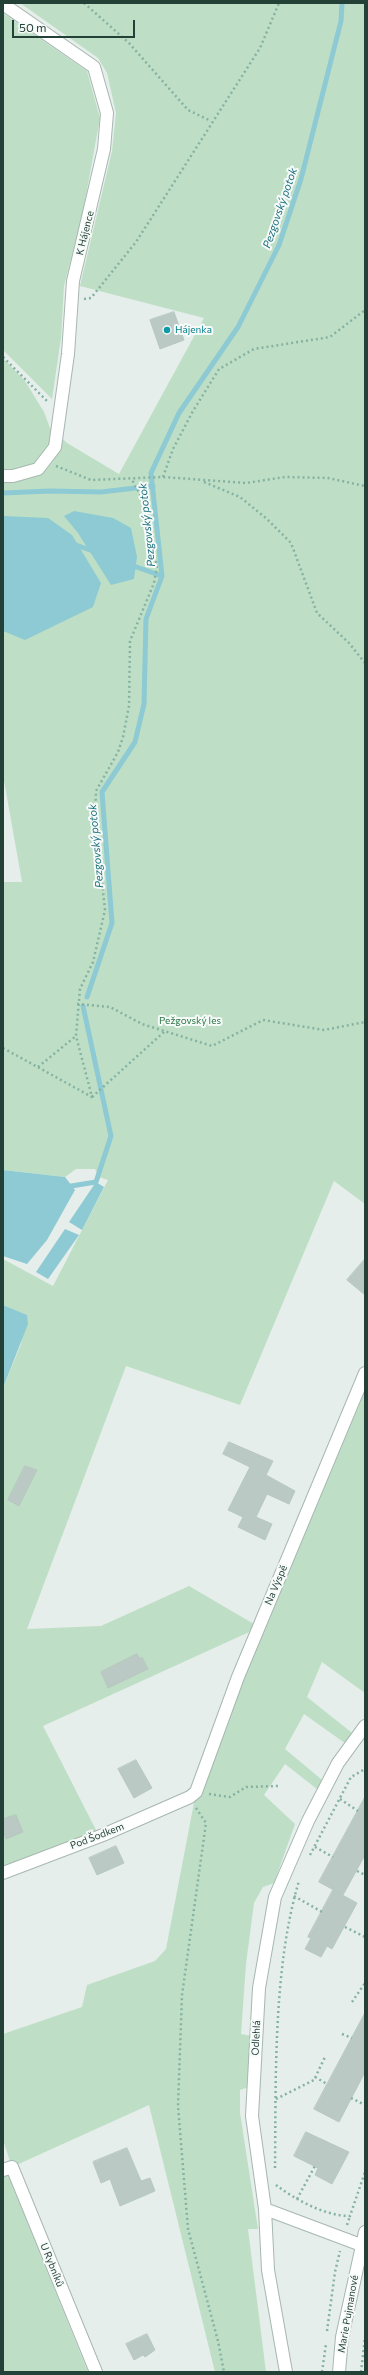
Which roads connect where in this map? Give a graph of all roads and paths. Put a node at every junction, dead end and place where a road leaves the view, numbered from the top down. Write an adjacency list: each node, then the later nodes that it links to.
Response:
1 (84, 3): 4 (path)
2 (279, 3): 4 (path)
3 (3, 4): 5 (street, K Hájence)
4 (211, 121): 5 (path)
5 (73, 302): 8 (street, K Hájence)
6 (365, 310): 11 (path)
7 (3, 358): 8 (path)
8 (60, 414): 9 (street, K Hájence)
9 (44, 462): 10 (street, K Hájence); 12 (path)
10 (3, 476)
11 (163, 477): 12 (path); 13 (path)
12 (132, 480): 16 (path)
13 (203, 481): 14 (path); 15 (path)
14 (365, 486)
15 (365, 663)
16 (77, 1004): 18 (path); 19 (path)
17 (365, 1022): 18 (path)
18 (164, 1032): 22 (path)
19 (76, 1036): 21 (path); 22 (path)
20 (3, 1048): 21 (path)
21 (38, 1068): 22 (path)
22 (92, 1096)
23 (365, 1372): 27 (street, Na Výspě)
24 (365, 1726): 57 (street, Odlehlá)
25 (365, 1769): 28 (path)
26 (279, 1786): 27 (path)
27 (193, 1794): 34 (street, Pod Šodkem); 67 (path)
28 (340, 1800): 29 (path); 30 (path)
29 (358, 1811)
30 (314, 1847): 31 (path); 32 (path)
31 (333, 1857)
32 (308, 1859)
33 (357, 1871): 35 (path)
34 (3, 1873)
35 (365, 1875)
36 (300, 1878): 37 (path)
37 (294, 1896): 38 (path); 49 (path)
38 (322, 1912)
39 (345, 1927): 40 (path)
40 (365, 1937)
41 (365, 1985): 42 (path)
42 (352, 2002)
43 (342, 2034): 44 (path)
44 (352, 2038)
45 (325, 2057): 46 (path)
46 (315, 2077): 47 (path); 49 (path)
47 (327, 2084)
48 (351, 2098): 50 (path)
49 (276, 2099): 52 (path)
50 (365, 2105)
51 (316, 2164): 56 (path)
52 (275, 2169)
53 (3, 2170): 66 (street, U Rybníků)
54 (365, 2172): 58 (path)
55 (275, 2177): 56 (path)
56 (297, 2199): 58 (path)
57 (265, 2209): 60 (street); 68 (street, Odlehlá)
58 (350, 2216): 60 (path)
59 (365, 2232): 61 (street, Marie Pujmanové)
60 (343, 2239): 61 (street); 62 (path)
61 (361, 2245): 70 (street, Marie Pujmanové)
62 (327, 2334)
63 (365, 2337): 65 (path)
64 (326, 2341): 69 (path)
65 (365, 2344): 71 (path)
66 (96, 2372)
67 (224, 2372)
68 (286, 2372)
69 (322, 2372)
70 (339, 2372)
71 (361, 2372)

